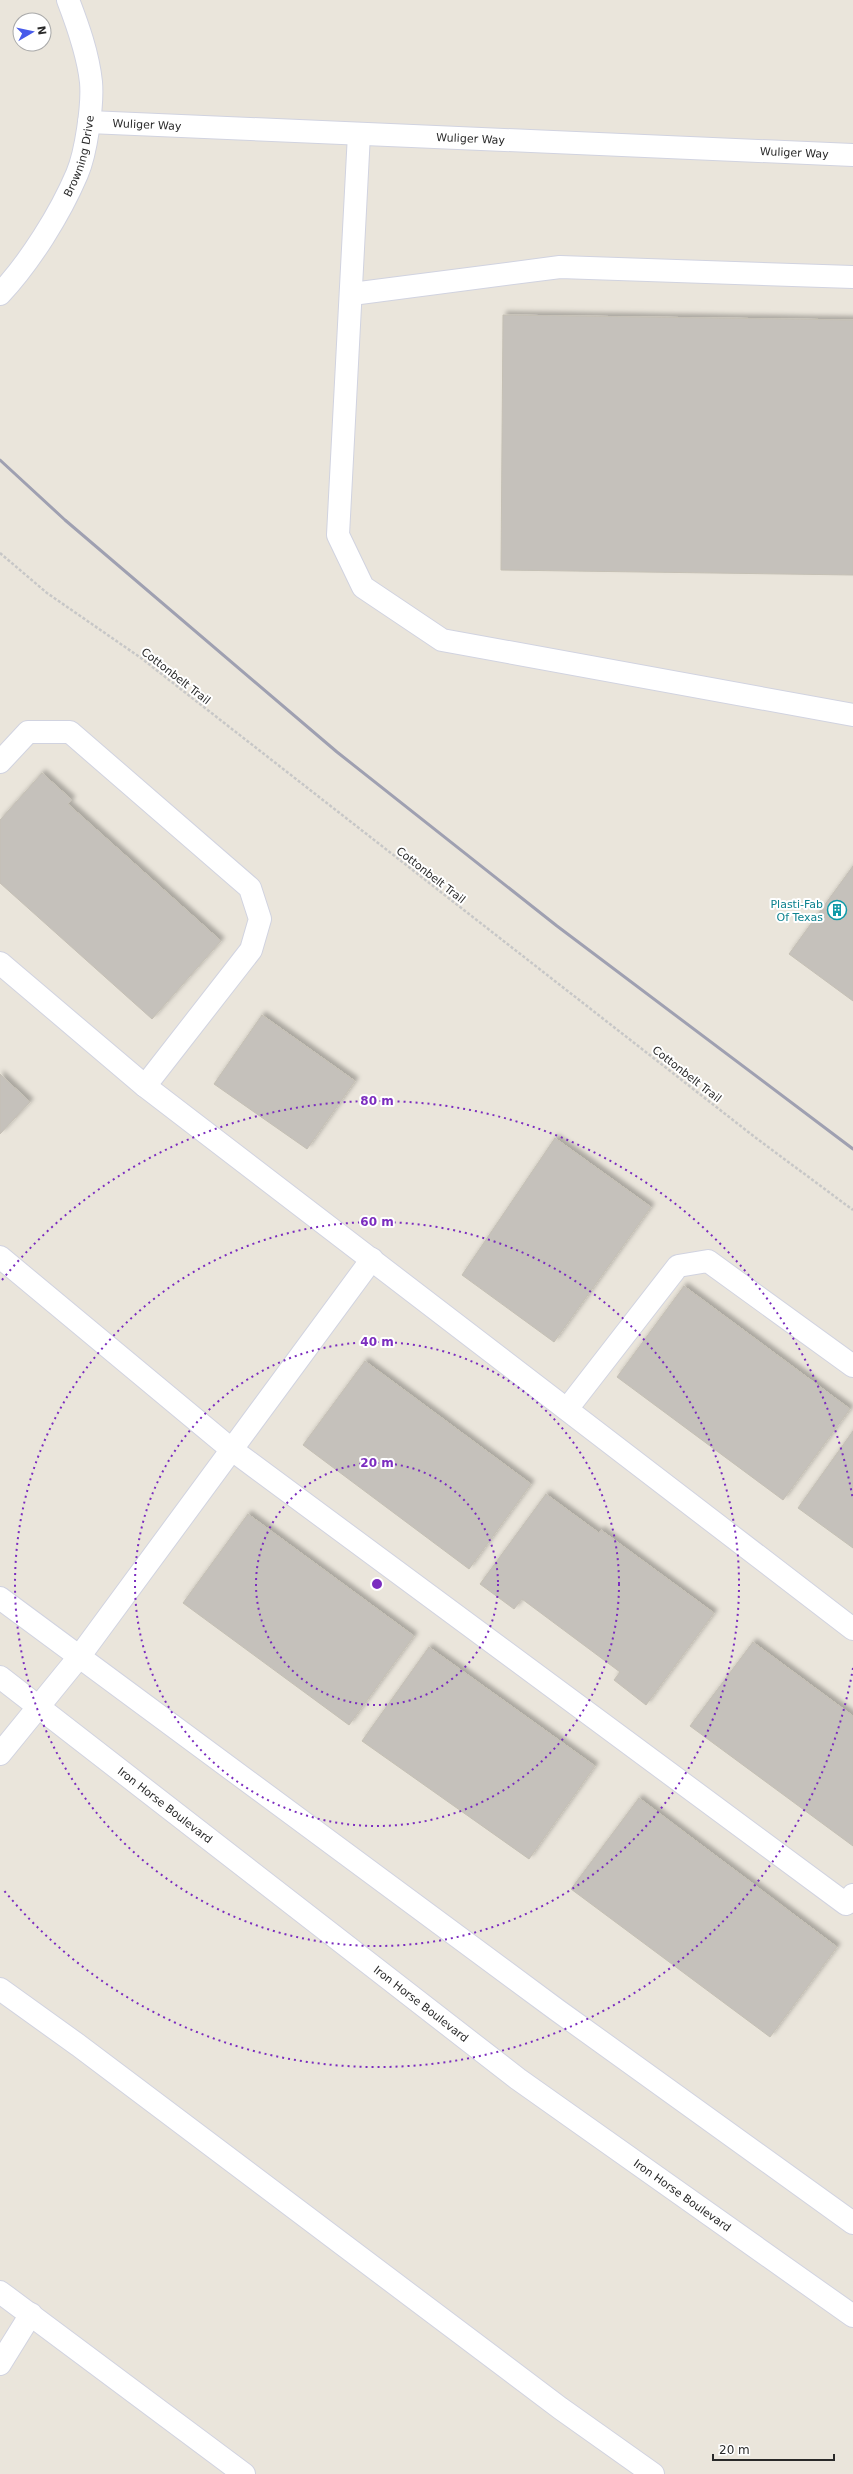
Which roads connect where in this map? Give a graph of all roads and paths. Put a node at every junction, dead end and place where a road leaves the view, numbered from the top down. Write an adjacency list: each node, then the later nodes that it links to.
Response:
1 (68, 0): 2 (street, Browning Drive)
2 (89, 122): 3 (street, Wuliger Way); 6 (street, Browning Drive)
3 (360, 134): 4 (street, Wuliger Way); 7 (street)
4 (853, 155)
5 (853, 277): 7 (street)
6 (0, 294)
7 (352, 294): 9 (street)
8 (0, 554): 13 (path, Cottonbelt Trail)
9 (853, 715)
10 (0, 762): 12 (street)
11 (0, 963): 12 (street)
12 (145, 1086): 15 (street)
13 (853, 1210)
14 (0, 1257): 18 (street)
15 (372, 1259): 17 (street); 18 (street)
16 (853, 1366): 17 (street)
17 (567, 1409): 20 (street)
18 (231, 1449): 21 (street); 25 (street)
19 (0, 1598): 21 (street)
20 (853, 1629)
21 (79, 1657): 23 (street); 27 (street)
22 (0, 1677): 23 (street, Iron Horse Boulevard)
23 (37, 1706): 24 (street); 30 (street, Iron Horse Boulevard)
24 (0, 1754)
25 (853, 1895)
26 (0, 1989): 33 (street)
27 (853, 2223)
28 (0, 2292): 29 (street)
29 (31, 2314): 31 (street); 32 (street)
30 (853, 2316)
31 (0, 2364)
32 (244, 2474)
33 (653, 2474)

